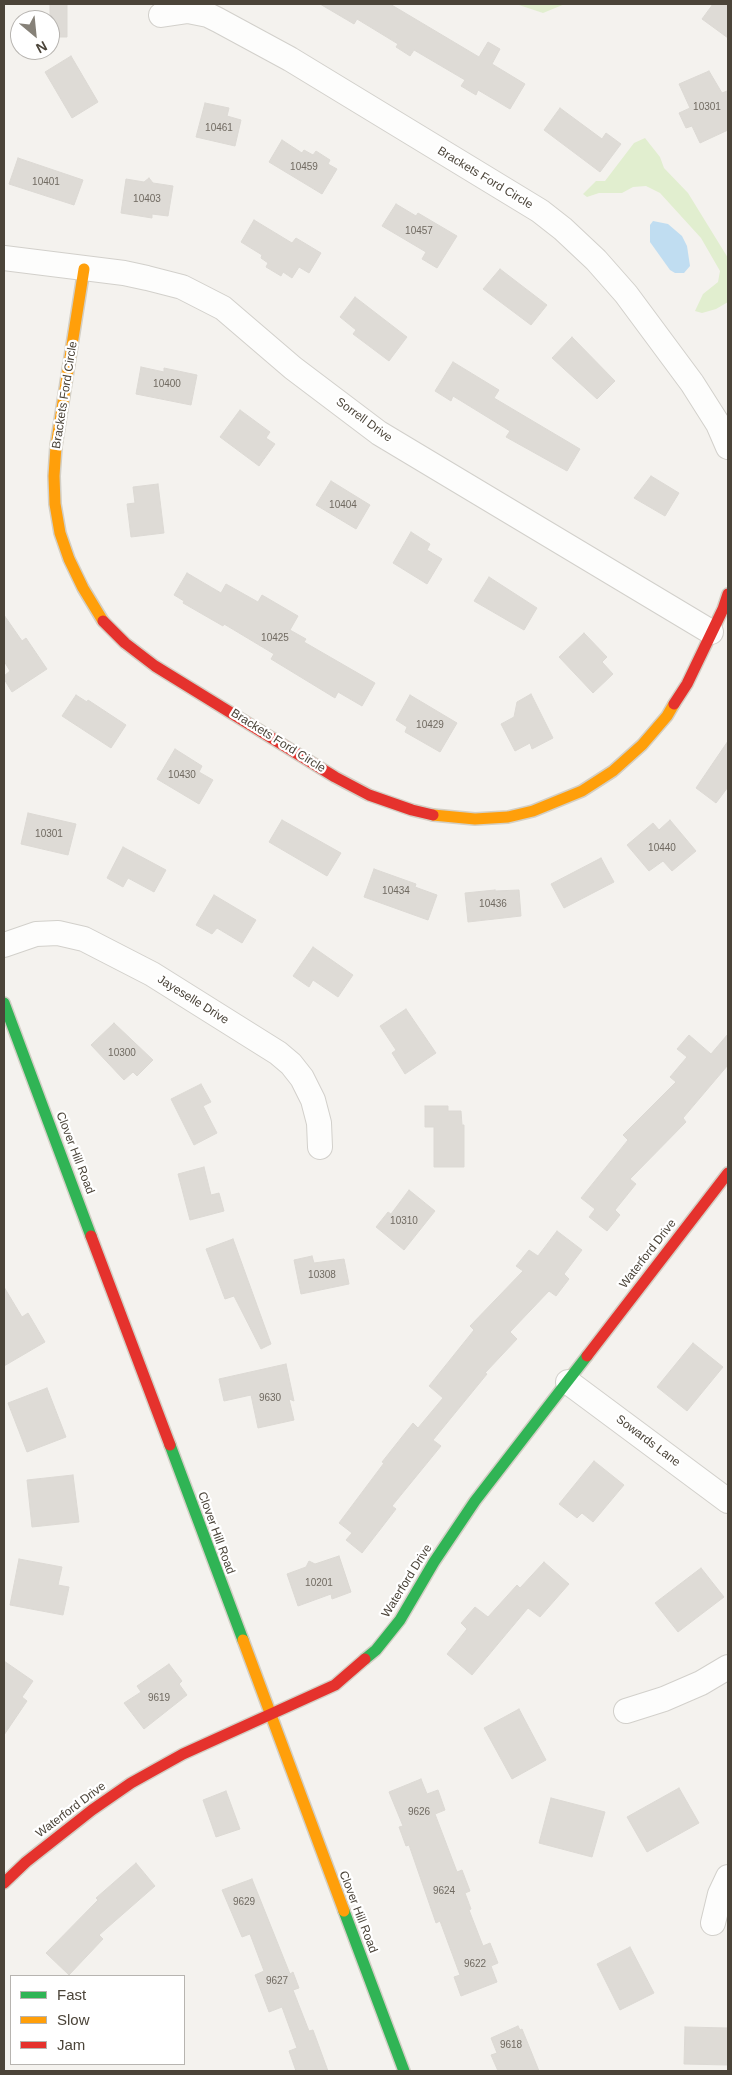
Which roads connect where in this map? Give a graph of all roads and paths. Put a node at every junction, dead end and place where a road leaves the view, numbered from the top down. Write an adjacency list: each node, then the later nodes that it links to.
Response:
1 (161, 15): 4 (street, Brackets Ford Circle)
2 (4, 258): 3 (street, Sorrell Drive)
3 (84, 268): 6 (street, Sorrell Drive); 6 (street, Brackets Ford Circle)
4 (728, 447)
5 (728, 594): 6 (street, Brackets Ford Circle)
6 (711, 632)
7 (4, 945): 9 (street, Jayeselle Drive)
8 (4, 1003): 15 (street, Clover Hill Road)
9 (320, 1147)
10 (728, 1173): 11 (street, Waterford Drive)
11 (568, 1382): 12 (street, Sowards Lane); 15 (street, Waterford Drive)
12 (728, 1501)
13 (728, 1667): 14 (street)
14 (626, 1711)
15 (269, 1714): 17 (street, Waterford Drive); 19 (street, Clover Hill Road)
16 (728, 1877): 18 (street)
17 (4, 1883)
18 (714, 1923)
19 (404, 2071)

